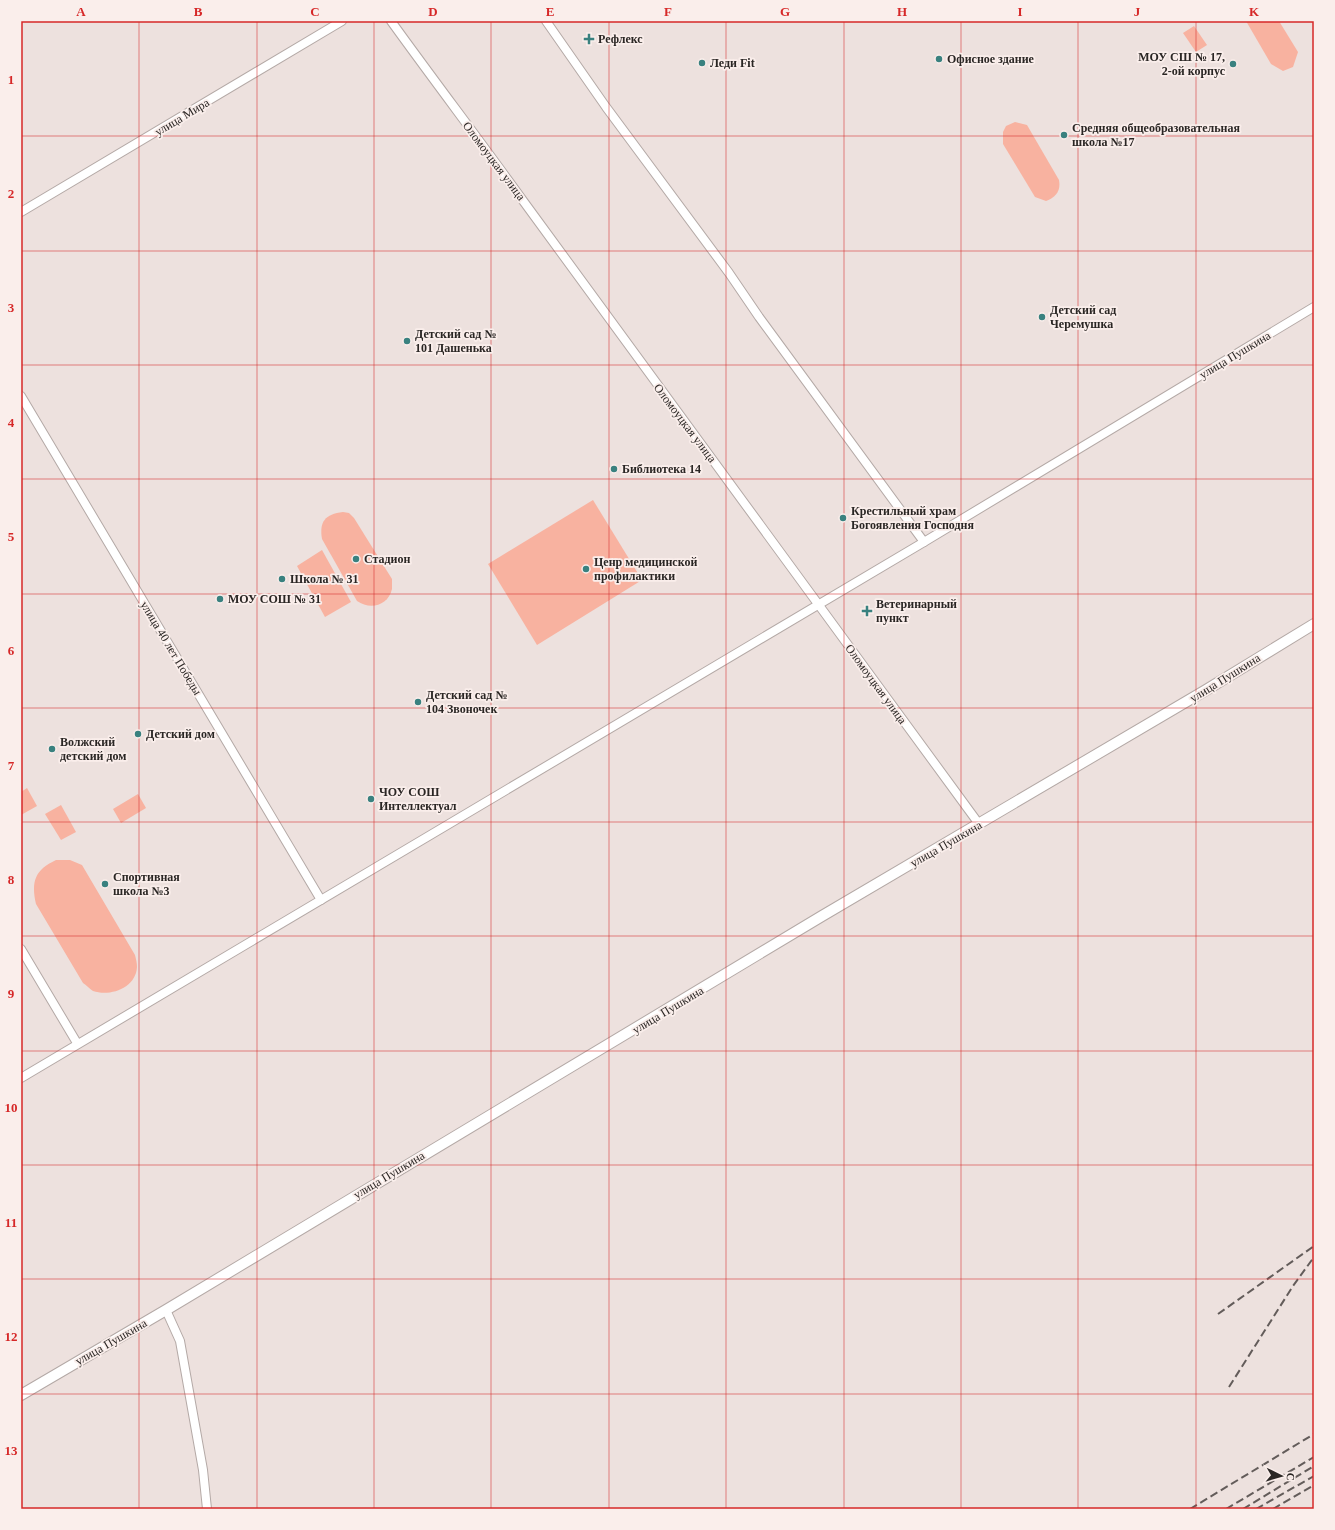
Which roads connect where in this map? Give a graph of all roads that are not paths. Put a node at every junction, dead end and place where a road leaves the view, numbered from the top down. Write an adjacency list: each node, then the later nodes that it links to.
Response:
1 (342, 21): 4 (street, улица Мира)
2 (391, 21): 8 (street, Оломоуцкая улица)
3 (546, 21): 7 (street)
4 (21, 212)
5 (1314, 307): 7 (street, улица Пушкина)
6 (21, 396): 11 (street, улица 40 лет Победы)
7 (924, 542): 8 (street, улица Пушкина)
8 (818, 604): 10 (street, Оломоуцкая улица); 11 (street, улица Пушкина)
9 (1314, 624): 10 (main road, улица Пушкина)
10 (979, 824): 15 (main road, улица Пушкина)
11 (321, 900): 13 (street, улица Пушкина)
12 (21, 949): 13 (street)
13 (77, 1043): 14 (street, улица Пушкина)
14 (21, 1078)
15 (166, 1310): 16 (main road, улица Пушкина); 17 (street)
16 (21, 1395)
17 (207, 1509)

